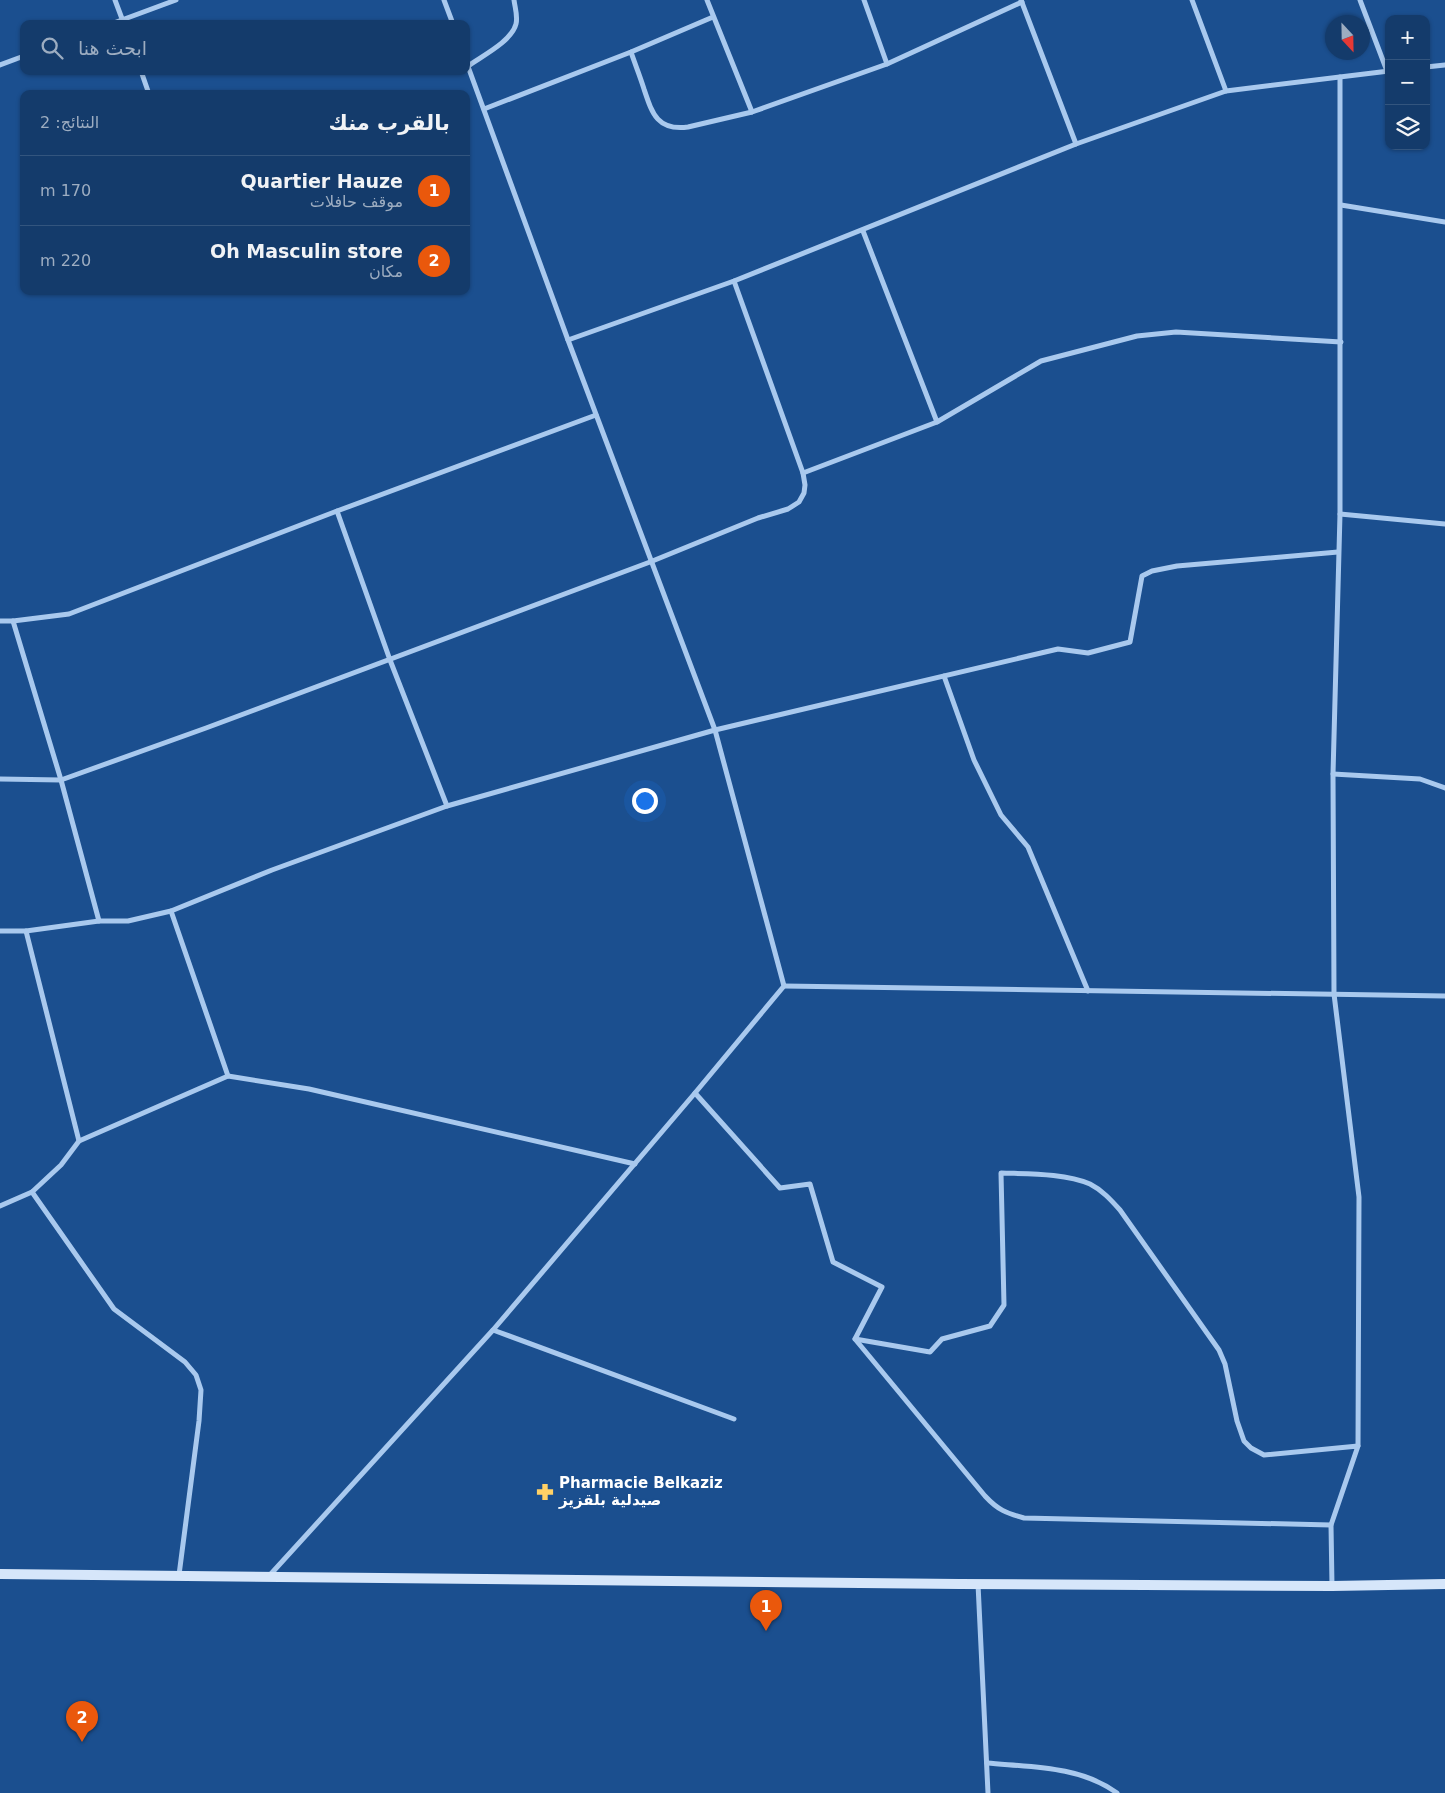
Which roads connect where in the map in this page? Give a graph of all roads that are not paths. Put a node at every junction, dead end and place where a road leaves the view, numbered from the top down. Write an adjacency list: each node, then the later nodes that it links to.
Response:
1 (115, 0): 11 (street)
2 (176, 0): 12 (street)
3 (444, 0): 13 (street)
4 (514, 0): 16 (street)
5 (707, 0): 10 (street)
6 (864, 0): 18 (street)
7 (1192, 0): 27 (street)
8 (1360, 0): 17 (street)
9 (1022, 1): 18 (street); 30 (street)
10 (713, 17): 14 (street); 29 (street)
11 (122, 20)
12 (128, 20)
13 (452, 20)
14 (631, 52): 28 (street); 29 (street)
15 (20, 58): 19 (street)
16 (470, 62)
17 (1385, 63)
18 (886, 64): 29 (street)
19 (0, 65)
20 (1445, 65): 21 (street)
21 (1430, 67)
22 (1385, 71): 25 (street)
23 (470, 72): 28 (street)
24 (142, 75): 26 (street)
25 (1340, 77): 27 (street); 31 (street)
26 (148, 90)
27 (1226, 91): 30 (street)
28 (484, 109): 35 (street)
29 (752, 112)
30 (1076, 144): 33 (street)
31 (1341, 206): 32 (street); 36 (street)
32 (1445, 222)
33 (863, 231): 34 (street); 38 (street)
34 (734, 281): 35 (street); 39 (street)
35 (568, 340): 37 (street)
36 (1341, 342): 38 (street); 41 (street)
37 (596, 415): 40 (street); 44 (street)
38 (938, 422): 39 (street)
39 (803, 473): 44 (street)
40 (337, 511): 46 (street); 47 (street)
41 (1340, 514): 42 (street); 43 (street)
42 (1445, 524)
43 (1338, 552): 48 (street); 50 (street)
44 (650, 562): 47 (street); 49 (street)
45 (0, 621): 46 (street)
46 (13, 621): 52 (street)
47 (390, 660): 52 (street); 54 (street)
48 (944, 676): 49 (street); 60 (street)
49 (715, 730): 54 (street); 59 (street)
50 (1333, 774): 53 (street); 61 (street)
51 (0, 779): 52 (street)
52 (61, 780): 56 (street)
53 (1445, 788)
54 (447, 806): 55 (street)
55 (172, 911): 56 (street); 63 (street)
56 (99, 921): 58 (street)
57 (0, 931): 58 (street)
58 (26, 931): 65 (street)
59 (784, 986): 60 (street); 64 (street)
60 (1088, 991): 61 (street)
61 (1334, 994): 62 (street); 72 (street)
62 (1445, 996)
63 (228, 1076): 65 (street); 66 (street)
64 (695, 1093): 66 (street); 70 (street)
65 (80, 1140): 67 (street)
66 (635, 1164): 69 (street)
67 (32, 1192): 68 (street); 75 (street)
68 (0, 1206)
69 (493, 1330): 71 (street); 76 (street)
70 (855, 1339): 72 (street); 73 (street)
71 (734, 1419)
72 (1358, 1446): 73 (street)
73 (1331, 1525): 79 (street)
74 (0, 1574): 75 (main road)
75 (179, 1575): 76 (main road)
76 (270, 1576): 77 (main road)
77 (978, 1584): 79 (main road); 80 (street)
78 (1445, 1584): 79 (main road)
79 (1332, 1586)
80 (986, 1763): 81 (street); 82 (street)
81 (988, 1793)
82 (1117, 1793)

